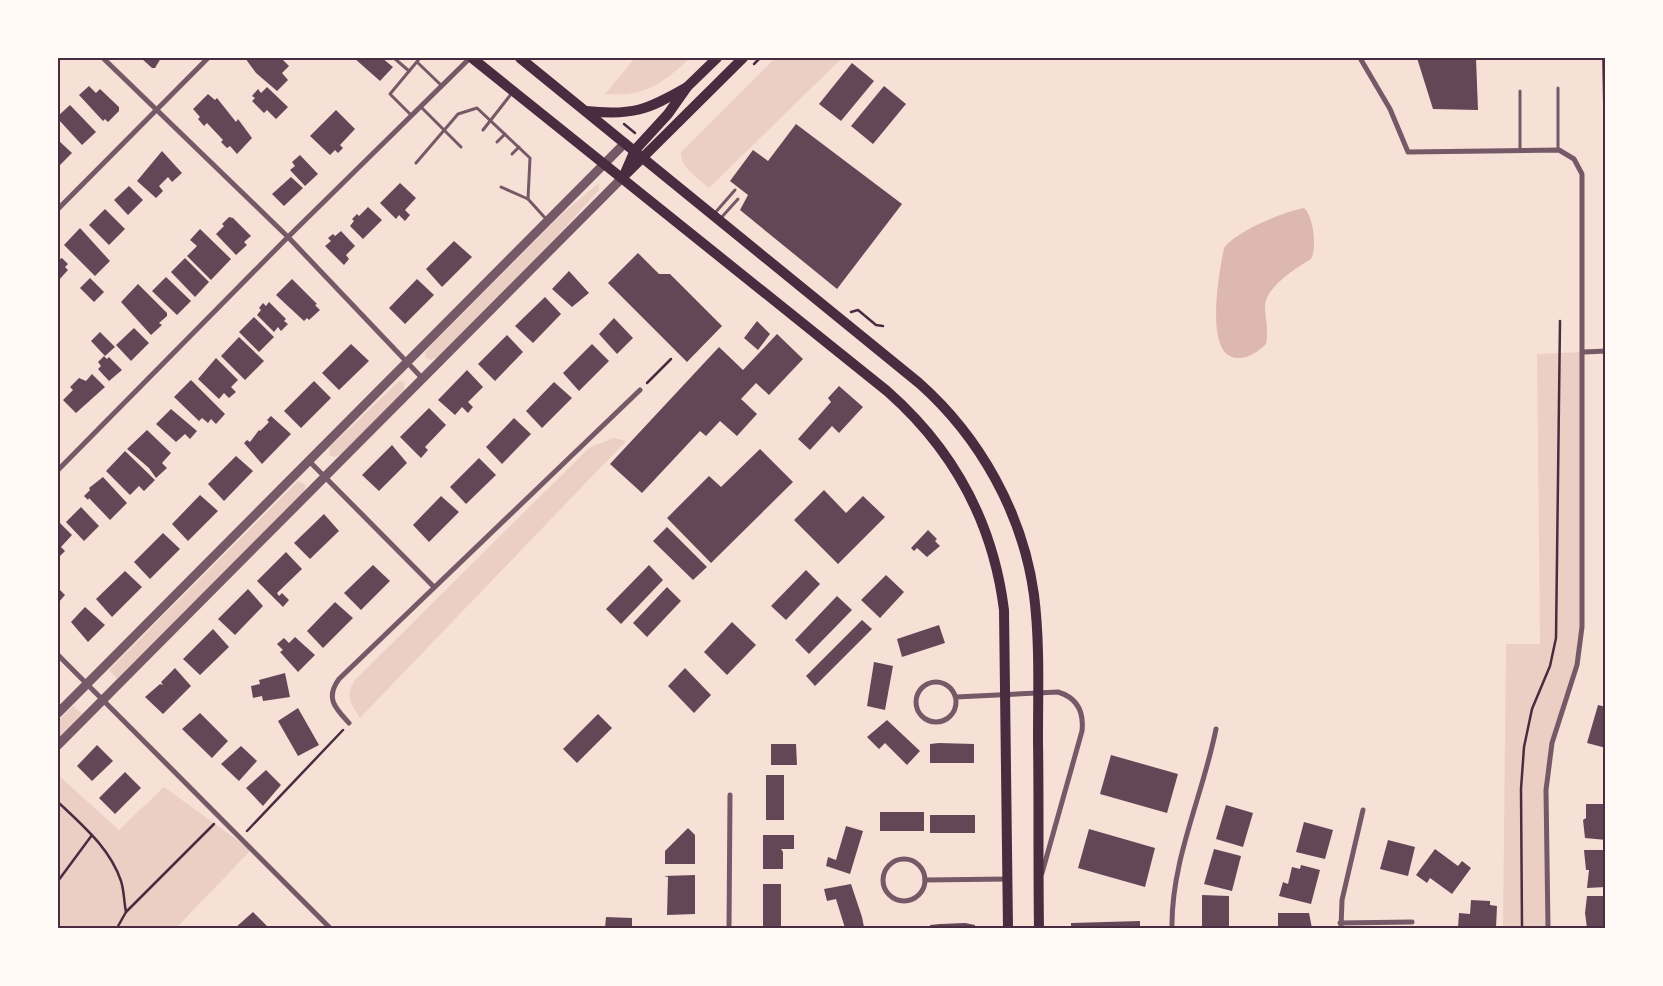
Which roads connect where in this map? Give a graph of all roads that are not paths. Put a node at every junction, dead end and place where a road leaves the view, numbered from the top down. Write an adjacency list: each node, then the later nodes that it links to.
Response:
1 (103, 58): 18 (street)
2 (208, 58): 18 (street)
3 (394, 58): 11 (lane)
4 (420, 58): 10 (lane)
5 (471, 58): 12 (street); 15 (main road)
6 (520, 58): 19 (main road)
7 (717, 58): 13 (main road)
8 (743, 58): 33 (main road)
9 (1360, 58): 30 (street)
10 (417, 62): 11 (lane); 12 (lane)
11 (409, 71): 20 (lane)
12 (442, 86): 17 (street)
13 (687, 87): 19 (main road); 29 (main road)
14 (1558, 88): 31 (lane)
15 (514, 91): 21 (lane); 35 (main road)
16 (1520, 91): 30 (lane)
17 (421, 107): 20 (street); 22 (lane)
18 (157, 110): 41 (street); 44 (street)
19 (586, 111): 26 (main road)
20 (412, 116): 44 (street)
21 (491, 121): 22 (lane); 23 (lane); 24 (lane)
22 (444, 130): 27 (lane); 34 (lane)
23 (483, 130)
24 (505, 134): 25 (lane); 28 (lane)
25 (497, 142)
26 (625, 142): 29 (main road); 35 (street)
27 (461, 147)
28 (519, 147): 32 (lane); 39 (lane)
29 (635, 150): 33 (main road); 36 (main road)
30 (1520, 150): 31 (street)
31 (1558, 150): 45 (street)
32 (512, 154)
33 (644, 158): 36 (main road); 42 (main road)
34 (416, 163)
35 (605, 165): 36 (main road); 43 (street)
36 (622, 178): 48 (street); 57 (main road)
37 (501, 187): 39 (lane)
38 (735, 190): 42 (lane)
39 (528, 199): 43 (lane)
40 (738, 199): 42 (lane)
41 (58, 209)
42 (717, 217): 56 (main road)
43 (548, 220): 47 (street)
44 (288, 237): 47 (street); 51 (street)
45 (1584, 352): 46 (street); 76 (street)
46 (1606, 352)
47 (407, 362): 48 (street); 50 (street)
48 (423, 379): 52 (street)
49 (640, 390): 53 (street)
50 (309, 461): 52 (street); 55 (street)
51 (58, 470)
52 (325, 477): 53 (street); 59 (street)
53 (433, 586): 61 (street)
54 (58, 655): 55 (street)
55 (86, 685): 59 (street); 60 (street)
56 (1038, 692): 57 (street); 68 (main road); 68 (street)
57 (1007, 695): 58 (street); 66 (main road)
58 (956, 697): 58 (street)
59 (102, 701): 63 (street); 71 (street)
60 (58, 713)
61 (349, 723)
62 (1216, 729): 75 (street)
63 (58, 746)
64 (730, 795): 72 (street)
65 (1363, 810): 70 (street)
66 (1008, 879): 67 (street); 73 (main road)
67 (925, 880): 67 (street)
68 (1039, 886): 74 (main road)
69 (1412, 922): 70 (street)
70 (1340, 926)
71 (330, 928)
72 (729, 928)
73 (1008, 928)
74 (1039, 928)
75 (1172, 928)
76 (1548, 928)

